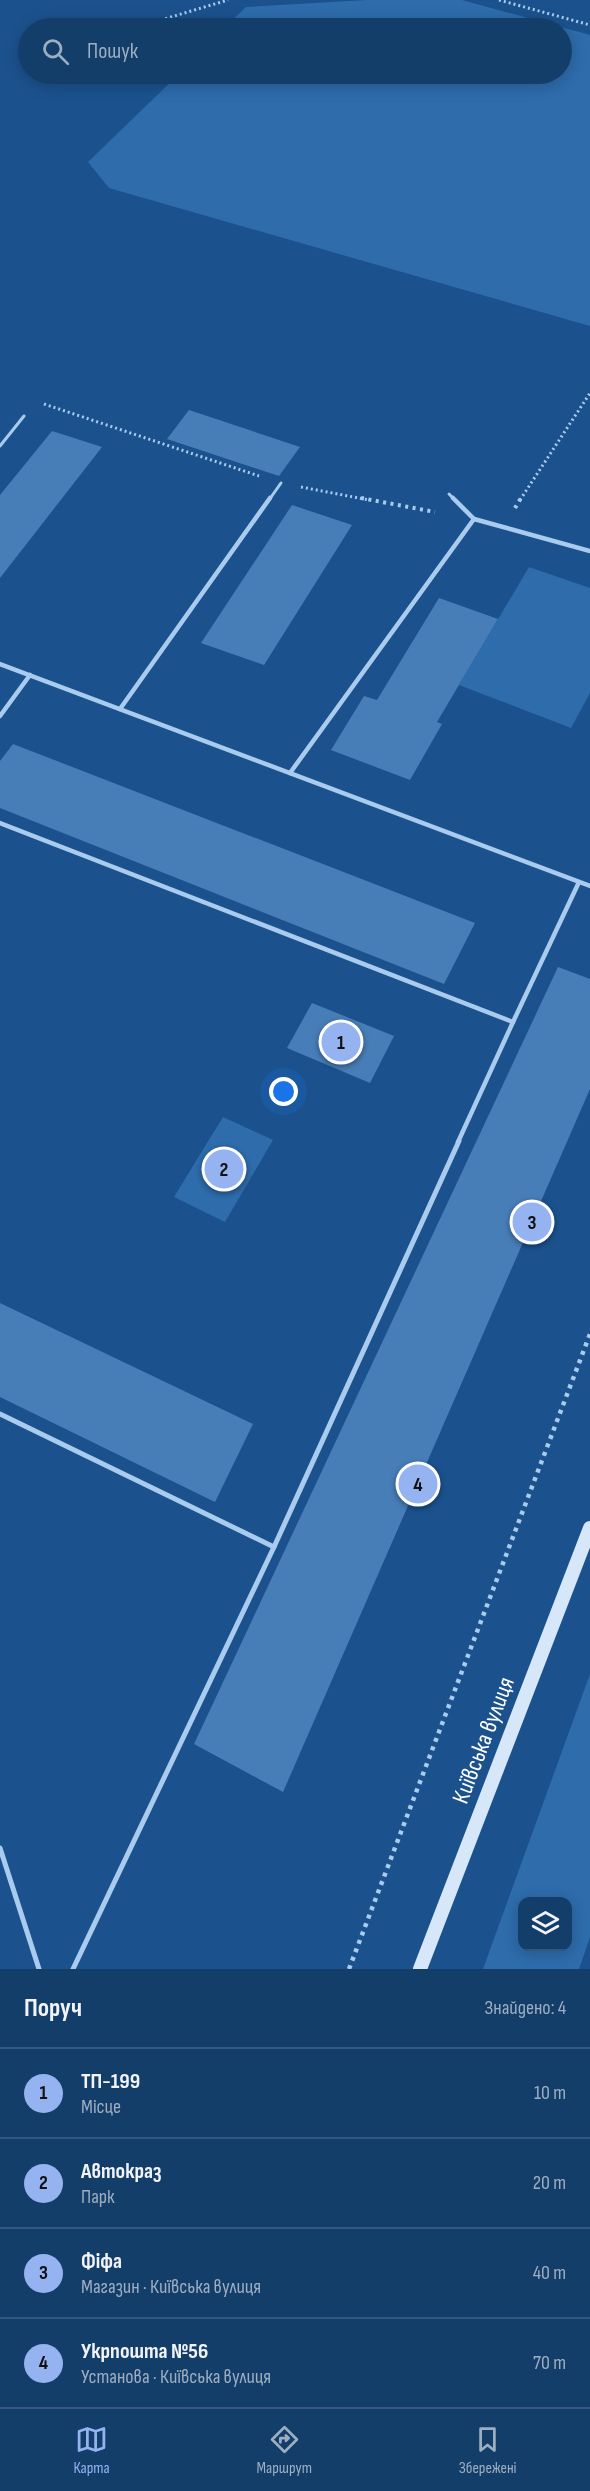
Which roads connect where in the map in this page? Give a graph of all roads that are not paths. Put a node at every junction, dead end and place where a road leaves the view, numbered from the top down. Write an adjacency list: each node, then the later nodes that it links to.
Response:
1 (24, 416): 2 (lane)
2 (0, 446)
3 (281, 483): 9 (lane)
4 (449, 494): 5 (lane)
5 (474, 519): 6 (lane); 11 (lane)
6 (590, 551)
7 (0, 664): 8 (lane)
8 (30, 675): 9 (lane); 10 (lane)
9 (120, 709): 11 (lane)
10 (0, 716)
11 (290, 772): 13 (lane)
12 (0, 823): 15 (lane)
13 (579, 882): 14 (lane); 15 (lane)
14 (590, 886)
15 (513, 1022): 18 (lane)
16 (0, 1414): 18 (lane)
17 (590, 1528): 22 (main road, Київська вулиця)
18 (274, 1547): 21 (lane)
19 (0, 1848): 20 (lane)
20 (39, 1969)
21 (73, 1969)
22 (420, 1969)

